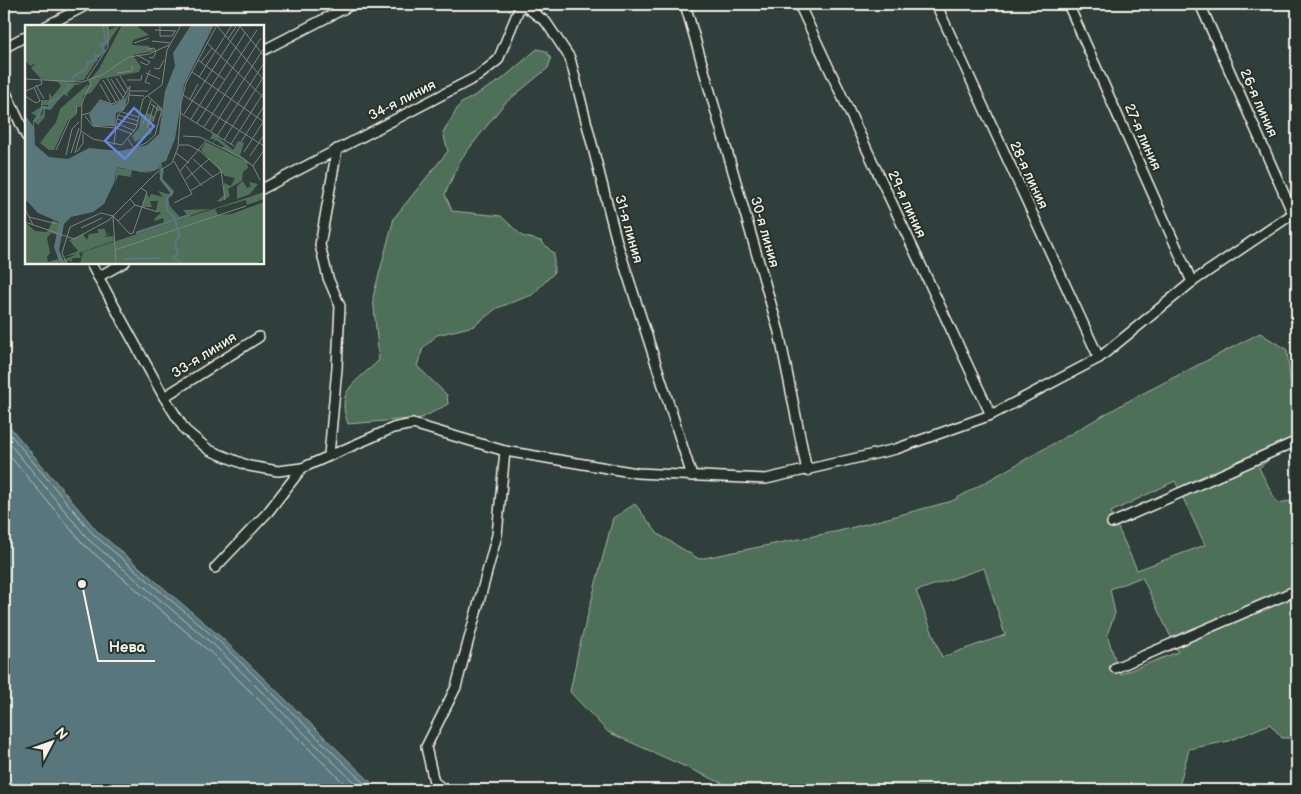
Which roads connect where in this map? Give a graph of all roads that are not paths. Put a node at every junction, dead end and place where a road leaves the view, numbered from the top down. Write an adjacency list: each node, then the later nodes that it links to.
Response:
1 (89, 4): 9 (street)
2 (354, 4): 12 (street)
3 (521, 4): 15 (street, 34-я линия); 31 (street, 31-я линия)
4 (685, 4): 30 (street, 30-я линия)
5 (799, 4): 25 (street, 29-я линия)
6 (936, 4): 23 (street, 28-я линия)
7 (1068, 4): 21 (street, 27-я линия)
8 (1200, 4): 17 (street, 26-я линия)
9 (48, 25)
10 (25, 37): 11 (street)
11 (4, 48)
12 (264, 50)
13 (4, 88): 14 (street)
14 (25, 134)
15 (337, 149): 16 (street, 34-я линия); 28 (street)
16 (264, 188)
17 (1295, 212): 21 (street)
18 (91, 264): 20 (street)
19 (121, 264): 20 (street)
20 (98, 277): 24 (street)
21 (1192, 282): 23 (street)
22 (259, 337): 24 (street, 33-я линия)
23 (1099, 358): 25 (street)
24 (164, 397): 29 (street)
25 (991, 415): 30 (street)
26 (1297, 441): 32 (street)
27 (505, 451): 28 (street); 31 (street); 36 (street)
28 (329, 455): 29 (street)
29 (302, 468): 33 (street)
30 (807, 471): 31 (street)
31 (692, 476)
32 (1112, 523)
33 (215, 568)
34 (1297, 590): 35 (street)
35 (1115, 668)
36 (445, 790)

